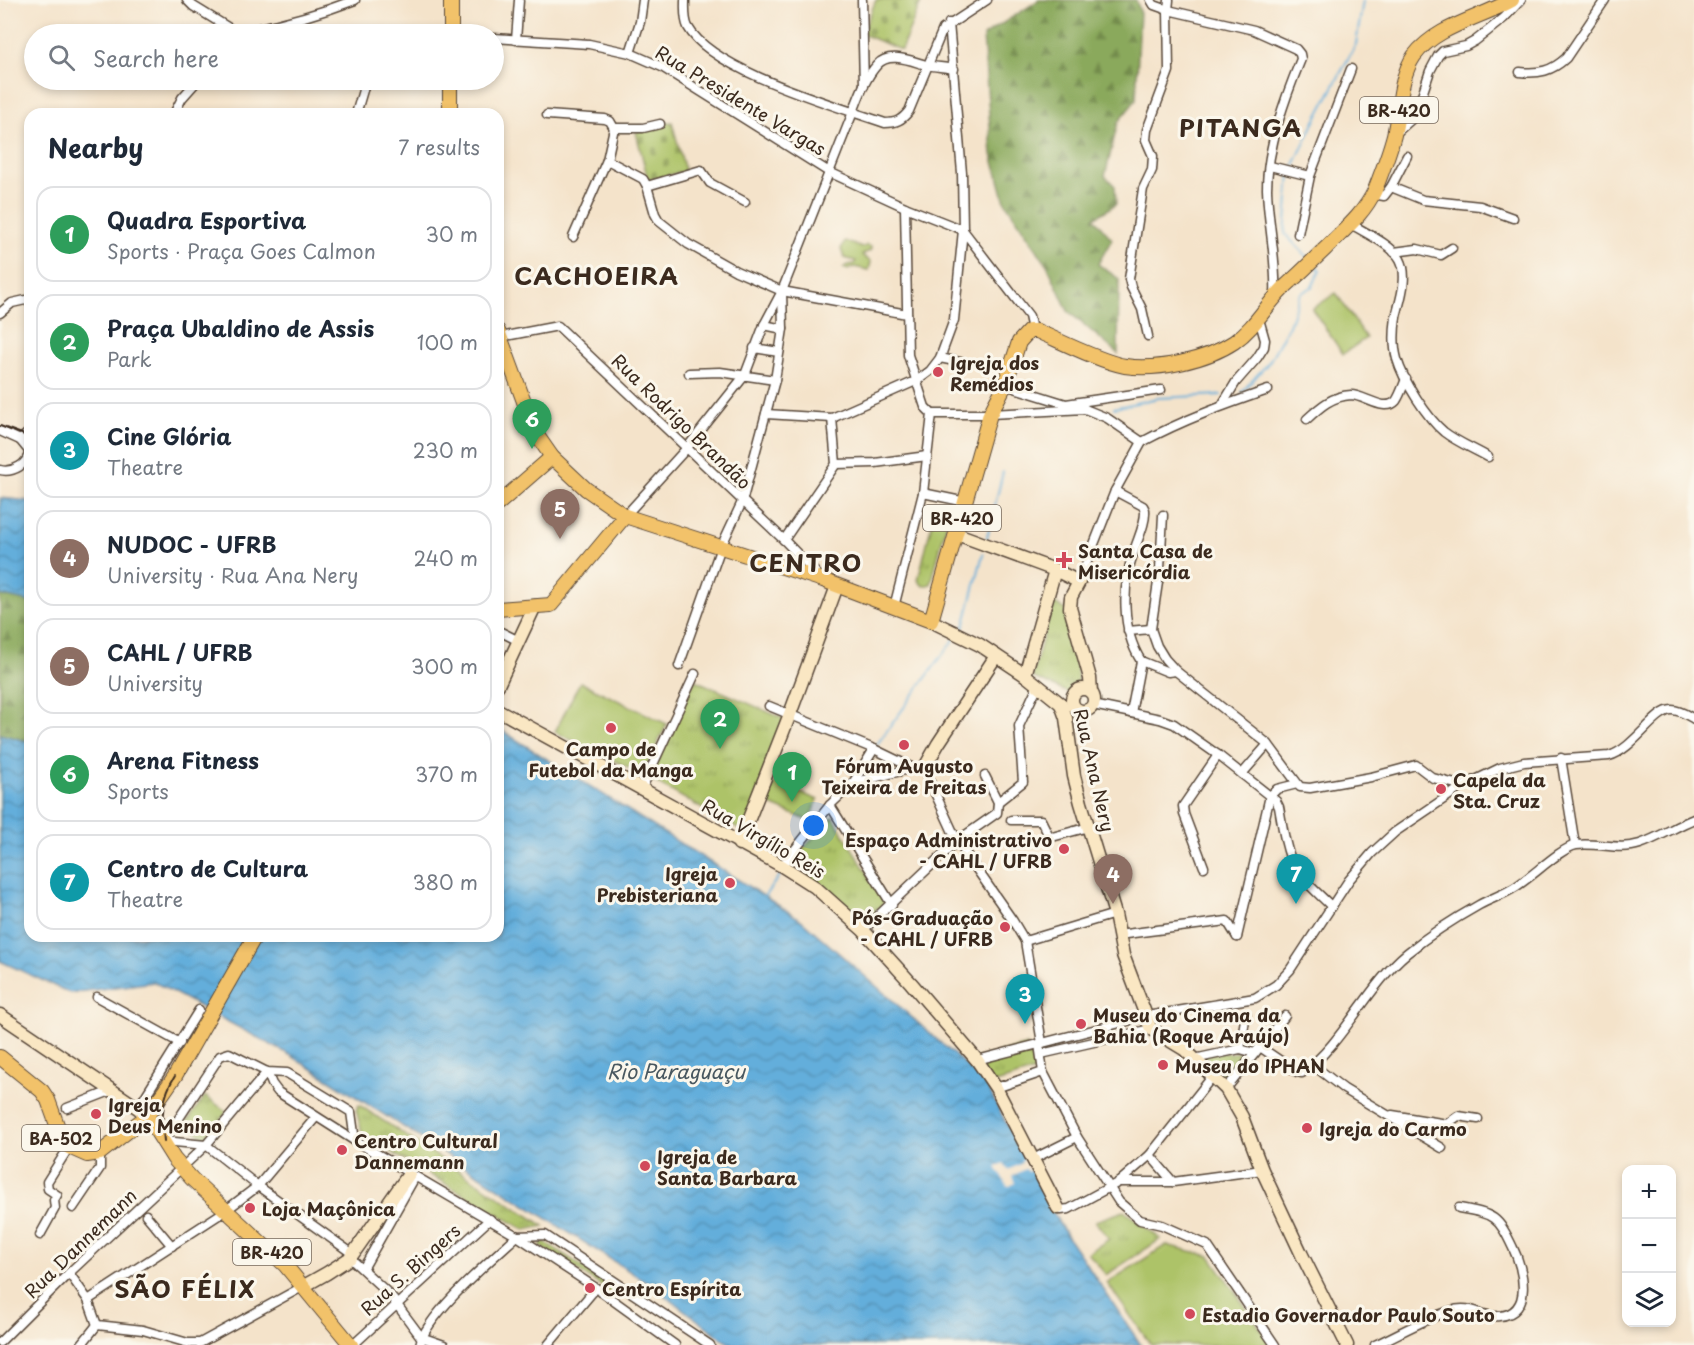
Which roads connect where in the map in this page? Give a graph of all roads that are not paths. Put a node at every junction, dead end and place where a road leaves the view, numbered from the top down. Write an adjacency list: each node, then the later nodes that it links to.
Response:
1 (187, 0): 15 (street)
2 (354, 0): 16 (street)
3 (451, 0): 17 (main road)
4 (519, 0): 19 (street)
5 (643, 0): 20 (street)
6 (685, 0): 32 (street)
7 (861, 0): 25 (street)
8 (987, 0): 14 (street)
9 (1151, 0): 13 (street)
10 (1512, 0): 36 (main road, BR-420)
11 (1521, 0): 36 (street)
12 (1605, 0): 24 (street)
13 (1169, 5): 39 (street); 64 (street)
14 (949, 23): 21 (street); 22 (street)
15 (221, 24)
16 (283, 24)
17 (452, 24)
18 (504, 39): 19 (street, Rua Presidente Vargas)
19 (516, 40): 20 (street, Rua Presidente Vargas)
20 (630, 53): 40 (street, Rua Presidente Vargas)
21 (928, 65): 22 (street); 25 (street); 32 (street)
22 (954, 69): 49 (street)
23 (1351, 69): 41 (street)
24 (1520, 72)
25 (864, 86): 32 (street)
26 (189, 90): 29 (street)
27 (363, 90): 30 (street)
28 (450, 90): 31 (main road)
29 (177, 108)
30 (358, 108)
31 (450, 108)
32 (853, 112): 40 (street)
33 (547, 115): 35 (street)
34 (660, 124): 35 (street)
35 (614, 128): 38 (street)
36 (1394, 135): 44 (main road, BR-420)
37 (1407, 156): 43 (street)
38 (607, 160): 42 (street); 51 (street)
39 (1270, 166): 41 (street); 55 (street)
40 (829, 172): 46 (street, Rua Presidente Vargas); 54 (street)
41 (1310, 176): 50 (street)
42 (647, 186): 45 (street); 54 (street)
43 (1391, 187): 44 (street); 47 (street)
44 (1373, 194): 48 (main road, BR-420)
45 (745, 202)
46 (905, 207): 49 (street, Rua Presidente Vargas); 58 (street)
47 (1513, 218)
48 (1351, 224): 53 (street); 55 (main road, BR-420)
49 (963, 230): 62 (street); 68 (street)
50 (1298, 234)
51 (573, 237)
52 (1452, 248): 53 (street)
53 (1394, 252): 72 (street)
54 (782, 291): 58 (street); 60 (street); 61 (street)
55 (1275, 296): 59 (main road, BR-420)
56 (24, 300): 57 (street)
57 (0, 313)
58 (907, 314): 74 (street)
59 (1259, 319): 62 (main road, BR-420); 79 (street)
60 (764, 325): 61 (street); 66 (street)
61 (783, 329): 67 (street)
62 (1032, 330): 75 (main road, BR-420)
63 (504, 333): 91 (street, Rua Rodrigo Brandão)
64 (1148, 336)
65 (504, 348): 93 (main road)
66 (754, 348): 67 (street); 71 (street)
67 (779, 352): 73 (street)
68 (940, 358): 69 (street); 74 (street)
69 (964, 363)
70 (689, 373): 71 (street)
71 (745, 375): 73 (street); 91 (street)
72 (1406, 379): 85 (street); 94 (street)
73 (775, 380): 81 (street)
74 (918, 380): 82 (street); 84 (street)
75 (1005, 386): 78 (street); 83 (main road, BR-420)
76 (1161, 390): 78 (street)
77 (1268, 390): 79 (street)
78 (1066, 404): 80 (street)
79 (1222, 405): 89 (street)
80 (1085, 409): 83 (street); 89 (street)
81 (766, 414): 84 (street); 101 (street)
82 (932, 414): 83 (street); 92 (street)
83 (990, 414): 102 (main road, BR-420)
84 (832, 418): 96 (street)
85 (1307, 419)
86 (0, 431): 88 (street)
87 (24, 436): 88 (street)
88 (20, 440): 90 (street)
89 (1142, 442): 98 (street)
90 (24, 443)
91 (686, 449): 101 (street, Rua Rodrigo Brandão); 104 (street)
92 (927, 456): 96 (street); 99 (street)
93 (552, 457): 100 (main road); 104 (main road)
94 (1488, 457)
95 (24, 462): 97 (street)
96 (836, 464): 106 (street)
97 (0, 470)
98 (1115, 491): 110 (street); 117 (street)
99 (923, 493): 102 (street); 113 (street)
100 (504, 496)
101 (742, 502): 106 (street, Rua Rodrigo Brandão); 107 (street)
102 (966, 502): 105 (main road, BR-420)
103 (1162, 515): 116 (street)
104 (626, 516): 107 (main road); 112 (main road)
105 (957, 534): 108 (street); 115 (main road, BR-420)
106 (784, 540): 109 (street, Rua Rodrigo Brandão)
107 (721, 547): 109 (main road); 122 (street)
108 (1055, 570): 110 (street); 126 (street)
109 (823, 580): 111 (main road)
110 (1080, 582): 128 (street)
111 (837, 586): 113 (main road); 134 (street)
112 (536, 606): 114 (main road); 119 (street)
113 (894, 607): 115 (main road)
114 (504, 609)
115 (931, 621): 120 (street)
116 (1151, 629): 117 (street); 123 (street)
117 (1128, 631): 121 (street)
118 (504, 634): 119 (street)
119 (519, 641): 124 (street)
120 (996, 656): 126 (street); 140 (street)
121 (1141, 661): 123 (street); 133 (street)
122 (679, 666)
123 (1176, 671): 136 (street)
124 (504, 672)
125 (695, 674): 146 (street)
126 (1025, 675): 127 (street)
127 (1038, 685): 129 (street); 149 (street)
128 (1091, 692): 129 (street); 130 (street)
129 (1067, 701): 130 (street); 152 (street, Rua Ana Nery)
130 (1093, 705): 133 (street)
131 (769, 706): 134 (street)
132 (504, 713): 146 (street, Rua Virgílio Reis)
133 (1131, 713): 138 (street)
134 (790, 714): 137 (street); 154 (street)
135 (1694, 719): 139 (street)
136 (1268, 744): 141 (street); 144 (street)
137 (874, 749): 140 (street); 143 (street)
138 (1218, 755): 141 (street); 157 (street)
139 (1561, 758): 145 (street); 155 (street)
140 (919, 769): 143 (street); 153 (street)
141 (1242, 774): 147 (street)
142 (985, 776): 149 (street)
143 (853, 783): 148 (street)
144 (1297, 783): 145 (street); 147 (street)
145 (1463, 786): 159 (street)
146 (642, 788): 154 (street, Rua Virgílio Reis)
147 (1270, 796): 159 (street); 161 (street)
148 (830, 805): 156 (street); 158 (street)
149 (998, 805): 153 (street)
150 (1694, 819): 155 (street)
151 (1011, 820): 152 (street)
152 (1089, 828): 160 (street, Rua Ana Nery)
153 (957, 842): 158 (street); 165 (street)
154 (739, 844): 156 (street, Rua Virgílio Reis)
155 (1575, 845): 182 (street)
156 (782, 866): 163 (street, Rua Virgílio Reis)
157 (1204, 867)
158 (892, 905): 163 (street)
159 (1332, 907): 171 (street)
160 (1115, 914): 164 (street, Rua Ana Nery); 165 (street)
161 (1241, 919): 162 (street); 162 (street)
162 (1227, 921): 164 (street)
163 (863, 930): 181 (street, Rua Virgílio Reis)
164 (1118, 935): 171 (street, Rua Ana Nery)
165 (1025, 941): 175 (street)
166 (252, 942): 190 (main road)
167 (97, 997): 174 (street)
168 (200, 1010): 174 (street)
169 (0, 1014): 188 (street)
170 (1246, 1014): 176 (street)
171 (1147, 1016): 173 (street, Rua Ana Nery); 175 (street)
172 (1286, 1016): 177 (street)
173 (1151, 1029): 178 (street); 180 (street)
174 (180, 1043): 190 (street)
175 (1041, 1043): 178 (street); 181 (street)
176 (1240, 1049): 177 (street); 180 (street)
177 (1257, 1050): 182 (street); 187 (street)
178 (1041, 1054): 184 (street)
179 (0, 1057): 198 (main road, BA-502)
180 (1194, 1059): 185 (street)
181 (977, 1060): 186 (street, Rua Virgílio Reis)
182 (1313, 1065): 191 (street)
183 (267, 1072): 192 (street); 195 (street); 196 (street); 197 (street, Rua Dannemann)
184 (1043, 1072): 186 (street); 194 (street)
185 (1212, 1077): 187 (street); 201 (street)
186 (996, 1088): 202 (street, Rua Virgílio Reis)
187 (1226, 1089): 204 (street)
188 (113, 1090): 189 (street); 190 (street)
189 (67, 1108)
190 (143, 1112): 195 (main road, BR-420); 200 (main road, BA-502)
191 (1386, 1114): 193 (street); 199 (street)
192 (316, 1117): 196 (street); 208 (street)
193 (1478, 1119)
194 (1077, 1137): 202 (street); 209 (street)
195 (164, 1141): 197 (street); 203 (main road, BR-420)
196 (355, 1141): 205 (street)
197 (206, 1145): 203 (street, Rua Dannemann); 208 (street)
198 (69, 1147): 200 (main road, BA-502); 217 (street)
199 (1442, 1148)
200 (100, 1153): 211 (street)
201 (1150, 1155): 206 (street); 207 (street)
202 (1033, 1159): 212 (street, Rua Virgílio Reis)
203 (182, 1168): 214 (main road, BR-420); 222 (street, Rua Dannemann)
204 (1262, 1170): 207 (street); 240 (street)
205 (412, 1175): 210 (street); 216 (street)
206 (1119, 1182): 207 (street); 209 (street)
207 (1173, 1182)
208 (258, 1186): 214 (street); 220 (street)
209 (1110, 1186): 212 (street); 239 (street)
210 (392, 1206): 220 (street); 221 (street)
211 (73, 1208)
212 (1058, 1208)
213 (1459, 1208): 241 (street)
214 (225, 1211): 219 (street); 223 (main road, BR-420)
215 (146, 1215): 219 (street)
216 (490, 1219): 218 (street); 227 (street, Rua S. Bingers)
217 (40, 1235)
218 (517, 1236): 224 (street); 225 (street); 230 (street)
219 (172, 1246): 226 (street)
220 (351, 1256): 221 (street); 223 (street)
221 (363, 1269): 227 (street)
222 (69, 1273): 226 (street); 231 (street, Rua Dannemann)
223 (304, 1286): 232 (street); 235 (main road, BR-420)
224 (596, 1288): 228 (street); 233 (street)
225 (632, 1294): 228 (street); 238 (street)
226 (88, 1300): 229 (street)
227 (395, 1304): 230 (street); 235 (street, Rua S. Bingers)
228 (623, 1307): 237 (street)
229 (97, 1325): 232 (street); 234 (street)
230 (420, 1341): 236 (street)
231 (4, 1342)
232 (188, 1344)
233 (551, 1344)
234 (81, 1345)
235 (352, 1345)
236 (444, 1345)
237 (675, 1345)
238 (710, 1345)
239 (1275, 1345)
240 (1347, 1345)
241 (1375, 1345)

